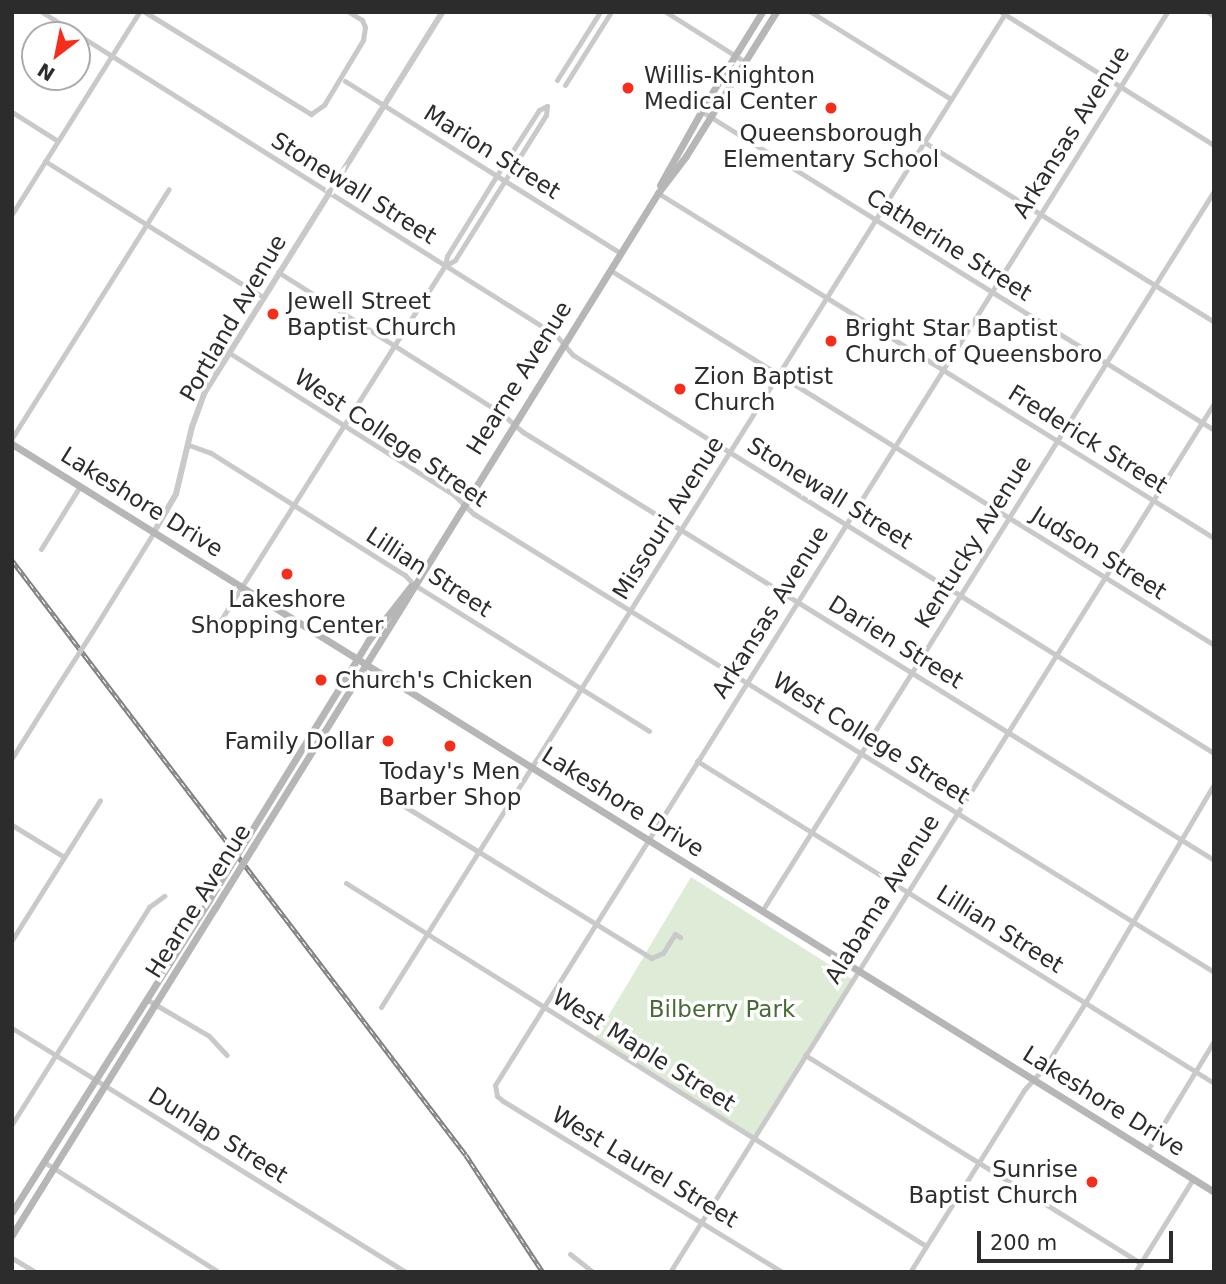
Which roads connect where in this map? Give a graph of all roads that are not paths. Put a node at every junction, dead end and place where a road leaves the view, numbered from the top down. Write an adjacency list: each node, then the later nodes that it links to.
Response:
1 (42, 12): 17 (street, Stonewall Street)
2 (139, 12): 17 (street)
3 (145, 12): 4 (street)
4 (349, 12)
5 (442, 12): 24 (street, Portland Avenue)
6 (600, 12): 19 (street)
7 (611, 12): 21 (street)
8 (666, 12): 16 (street)
9 (762, 12): 16 (main road, Hearne Avenue)
10 (776, 12): 18 (main road, Hearne Avenue)
11 (811, 12): 23 (street)
12 (1167, 12): 22 (street, Arkansas Avenue)
13 (1208, 12): 15 (street)
14 (1004, 13): 22 (street); 23 (street, Missouri Avenue)
15 (1214, 16)
16 (735, 55): 18 (street); 25 (main road, Hearne Avenue)
17 (111, 56): 28 (street); 36 (street, Stonewall Street)
18 (745, 62): 27 (main road, Hearne Avenue)
19 (557, 80)
20 (345, 81): 24 (street, Marion Street)
21 (565, 85)
22 (1120, 87): 30 (street); 39 (street, Arkansas Avenue)
23 (951, 99): 29 (street, Missouri Avenue)
24 (384, 104): 32 (street, Marion Street); 36 (street, Portland Avenue)
25 (701, 111): 27 (street, Catherine Street); 37 (main road, Hearne Avenue)
26 (12, 112): 28 (street)
27 (710, 117): 37 (main road, Hearne Avenue); 40 (street, Catherine Street)
28 (58, 141): 31 (street)
29 (924, 142): 39 (street); 40 (street, Missouri Avenue)
30 (1214, 145)
31 (45, 161): 38 (street); 41 (street)
32 (497, 175): 33 (street, Marion Street); 33 (street); 43 (street)
33 (505, 180): 42 (street, Marion Street); 43 (street)
34 (170, 189): 41 (street)
35 (1214, 191): 46 (street, Kentucky Avenue)
36 (328, 193): 43 (street, Stonewall Street); 45 (street, Portland Avenue)
37 (658, 193): 42 (main road, Hearne Avenue); 49 (street, Frederick Street)
38 (12, 214)
39 (1040, 214): 46 (street); 47 (street, Arkansas Avenue)
40 (876, 220): 47 (street, Catherine Street); 49 (street, Missouri Avenue)
41 (147, 224): 48 (street); 62 (street)
42 (620, 253): 44 (main road, Hearne Avenue)
43 (445, 266): 51 (street, Stonewall Street); 52 (street)
44 (610, 270): 51 (main road, Hearne Avenue); 56 (street, Judson Street)
45 (278, 272): 48 (street, Portland Avenue); 52 (street, Darien Street)
46 (1155, 286): 50 (street); 54 (street, Kentucky Avenue)
47 (992, 292): 54 (street, Catherine Street); 55 (street, Arkansas Avenue)
48 (263, 297): 53 (street, Portland Avenue)
49 (827, 297): 55 (street, Frederick Street); 56 (street, Missouri Avenue)
50 (1214, 322)
51 (563, 344): 59 (main road, Hearne Avenue); 67 (street, Stonewall Street)
52 (395, 346): 59 (street, Darien Street); 60 (street)
53 (228, 352): 60 (street, West College Street); 65 (street, Portland Avenue)
54 (1107, 363): 58 (street, Catherine Street); 63 (street, Kentucky Avenue)
55 (943, 370): 63 (street, Frederick Street); 66 (street, Arkansas Avenue)
56 (778, 375): 66 (street, Judson Street); 67 (street, Missouri Avenue)
57 (1214, 403): 58 (street, Alabama Avenue)
58 (1201, 422): 61 (street, Catherine Street); 69 (street, Alabama Avenue)
59 (514, 423): 70 (main road, Hearne Avenue); 74 (street, Darien Street)
60 (345, 426): 70 (street, West College Street); 71 (street)
61 (1214, 430)
62 (12, 438)
63 (1057, 440): 69 (street, Frederick Street); 72 (street, Kentucky Avenue)
64 (12, 444): 68 (main road, Lakeshore Drive)
65 (189, 445): 71 (street, Lillian Street); 75 (street, Portland Avenue)
66 (894, 447): 72 (street, Judson Street); 73 (street, Arkansas Avenue)
67 (730, 452): 73 (street, Stonewall Street); 74 (street, Missouri Avenue)
68 (80, 486): 75 (main road, Lakeshore Drive); 77 (street)
69 (1153, 500): 76 (street, Frederick Street); 78 (street, Alabama Avenue)
70 (463, 504): 79 (main road, Hearne Avenue); 83 (street, West College Street)
71 (295, 506): 79 (street, Lillian Street); 80 (street)
72 (1009, 517): 78 (street, Judson Street); 81 (street, Kentucky Avenue)
73 (846, 524): 81 (street, Stonewall Street); 82 (street, Arkansas Avenue)
74 (681, 529): 82 (street, Darien Street); 83 (street, Missouri Avenue)
75 (154, 532): 80 (main road, Lakeshore Drive); 98 (street, Portland Avenue, bridge)
76 (1214, 538)
77 (41, 549)
78 (1103, 576): 85 (street, Judson Street); 86 (street, Alabama Avenue)
79 (413, 584): 87 (main road, Hearne Avenue); 88 (main road, Hearne Avenue); 91 (street, Lillian Street)
80 (242, 588): 84 (street); 87 (main road, Lakeshore Drive)
81 (961, 595): 86 (street, Stonewall Street); 89 (street, Kentucky Avenue)
82 (797, 601): 89 (street, Darien Street); 90 (street, Arkansas Avenue)
83 (631, 609): 90 (street, West College Street); 91 (street, Missouri Avenue)
84 (217, 626)
85 (1214, 645)
86 (1056, 654): 93 (street, Alabama Avenue); 97 (street, Stonewall Street)
87 (357, 659): 88 (main road, Lakeshore Drive); 94 (main road, Hearne Avenue)
88 (367, 666): 95 (main road, Hearne Avenue); 100 (main road, Lakeshore Drive)
89 (912, 673): 93 (street, Darien Street); 96 (street, Kentucky Avenue)
90 (747, 681): 96 (street, West College Street); 99 (street, Arkansas Avenue)
91 (581, 689): 92 (street, Lillian Street); 100 (street, Missouri Avenue)
92 (649, 731)
93 (1008, 732): 104 (street, Alabama Avenue); 108 (street, Darien Street)
94 (308, 737): 95 (main road); 123 (main road, Hearne Avenue, bridge)
95 (318, 745): 125 (main road, Hearne Avenue, bridge)
96 (862, 752): 104 (street, West College Street); 106 (street, Kentucky Avenue)
97 (1214, 753)
98 (12, 758)
99 (697, 761): 106 (street, Lillian Street); 107 (street, Arkansas Avenue)
100 (532, 768): 107 (main road, Lakeshore Drive); 109 (street, Missouri Avenue)
101 (1214, 784): 108 (street)
102 (100, 800): 110 (street)
103 (401, 804): 109 (street)
104 (957, 812): 113 (street, Alabama Avenue); 116 (street, West College Street)
105 (12, 825): 110 (street)
106 (811, 832): 113 (street, Lillian Street); 115 (street, Kentucky Avenue)
107 (648, 840): 115 (main road, Lakeshore Drive); 117 (street, Arkansas Avenue)
108 (1182, 840): 111 (street, Darien Street); 116 (street)
109 (480, 852): 117 (street); 118 (street, Missouri Avenue)
110 (64, 858): 120 (street)
111 (1214, 860)
112 (346, 883): 118 (street, West Maple Street)
113 (907, 892): 121 (street, Alabama Avenue); 124 (street, Lillian Street)
114 (164, 896): 130 (street)
115 (762, 911): 121 (main road, Lakeshore Drive)
116 (1134, 922): 122 (street, West College Street); 124 (street)
117 (596, 924): 119 (street); 127 (street, Arkansas Avenue)
118 (427, 936): 126 (street, Missouri Avenue); 127 (street, West Maple Street)
119 (680, 937)
120 (12, 940)
121 (858, 971): 132 (street, Alabama Avenue); 135 (main road, Lakeshore Drive)
122 (1214, 972)
123 (146, 999): 125 (street); 134 (main road, Hearne Avenue)
124 (1085, 1003): 133 (street, Lillian Street); 135 (street)
125 (156, 1006): 131 (street); 137 (main road, Hearne Avenue)
126 (382, 1007)
127 (543, 1008): 138 (street, Arkansas Avenue); 140 (street, West Maple Street)
128 (12, 1028): 130 (street, Dunlap Street)
129 (1214, 1041): 133 (street)
130 (55, 1055): 134 (street, Dunlap Street); 139 (street)
131 (227, 1055)
132 (805, 1055): 140 (street, Alabama Avenue); 142 (street)
133 (1196, 1072): 136 (street, Lillian Street); 141 (street)
134 (96, 1080): 137 (street, Dunlap Street); 143 (main road, Hearne Avenue)
135 (1034, 1080): 141 (main road, Lakeshore Drive); 142 (street)
136 (1214, 1083)
137 (106, 1086): 144 (main road, Hearne Avenue); 157 (street, Dunlap Street)
138 (494, 1090): 148 (street, West Laurel Street)
139 (12, 1124)
140 (753, 1138): 148 (street, Alabama Avenue); 150 (street, West Maple Street)
141 (1147, 1151): 145 (main road, Lakeshore Drive)
142 (979, 1161): 150 (street); 154 (street)
143 (44, 1162): 144 (street); 147 (main road, Hearne Avenue)
144 (54, 1169): 149 (main road, Hearne Avenue); 155 (street)
145 (1193, 1179): 146 (main road, Lakeshore Drive); 154 (street)
146 (1214, 1192)
147 (12, 1212)
148 (701, 1222): 159 (street, Alabama Avenue); 160 (street, West Laurel Street)
149 (13, 1234)
150 (926, 1246): 161 (street)
151 (570, 1254): 158 (street)
152 (12, 1258): 156 (street)
153 (219, 1261): 155 (street)
154 (1141, 1263): 162 (street)
155 (215, 1271)
156 (35, 1272)
157 (405, 1272)
158 (593, 1272)
159 (670, 1272)
160 (782, 1272)
161 (910, 1272)
162 (1136, 1272)

